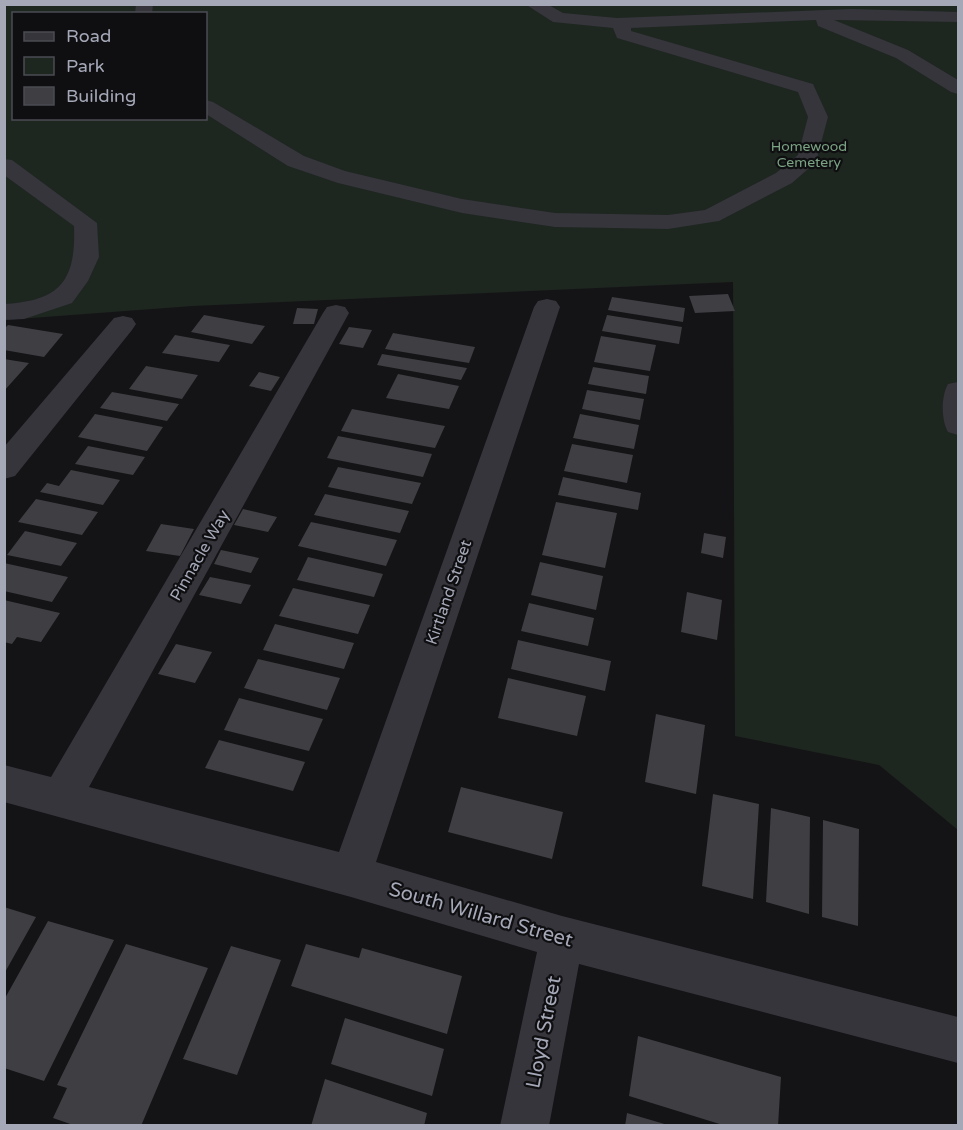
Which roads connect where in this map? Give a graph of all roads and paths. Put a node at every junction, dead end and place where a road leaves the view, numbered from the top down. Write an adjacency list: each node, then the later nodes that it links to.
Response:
1 (533, 4): 6 (street)
2 (784, 4): 3 (street)
3 (810, 16): 4 (street); 6 (street); 8 (street)
4 (922, 16): 5 (street); 7 (street)
5 (958, 18)
6 (621, 23): 9 (street)
7 (958, 26)
8 (958, 88)
9 (207, 107)
10 (4, 165): 12 (street)
11 (547, 307): 20 (street, Kirtland Street)
12 (4, 312)
13 (336, 313): 19 (street, Pinnacle Way)
14 (123, 324): 17 (street)
15 (958, 391): 16 (street)
16 (958, 425)
17 (4, 468)
18 (4, 783): 19 (street, South Willard Street)
19 (61, 798): 20 (street, South Willard Street)
20 (351, 876): 21 (street, South Willard Street)
21 (562, 938): 22 (street, South Willard Street); 23 (street, Lloyd Street)
22 (958, 1040)
23 (524, 1125)

